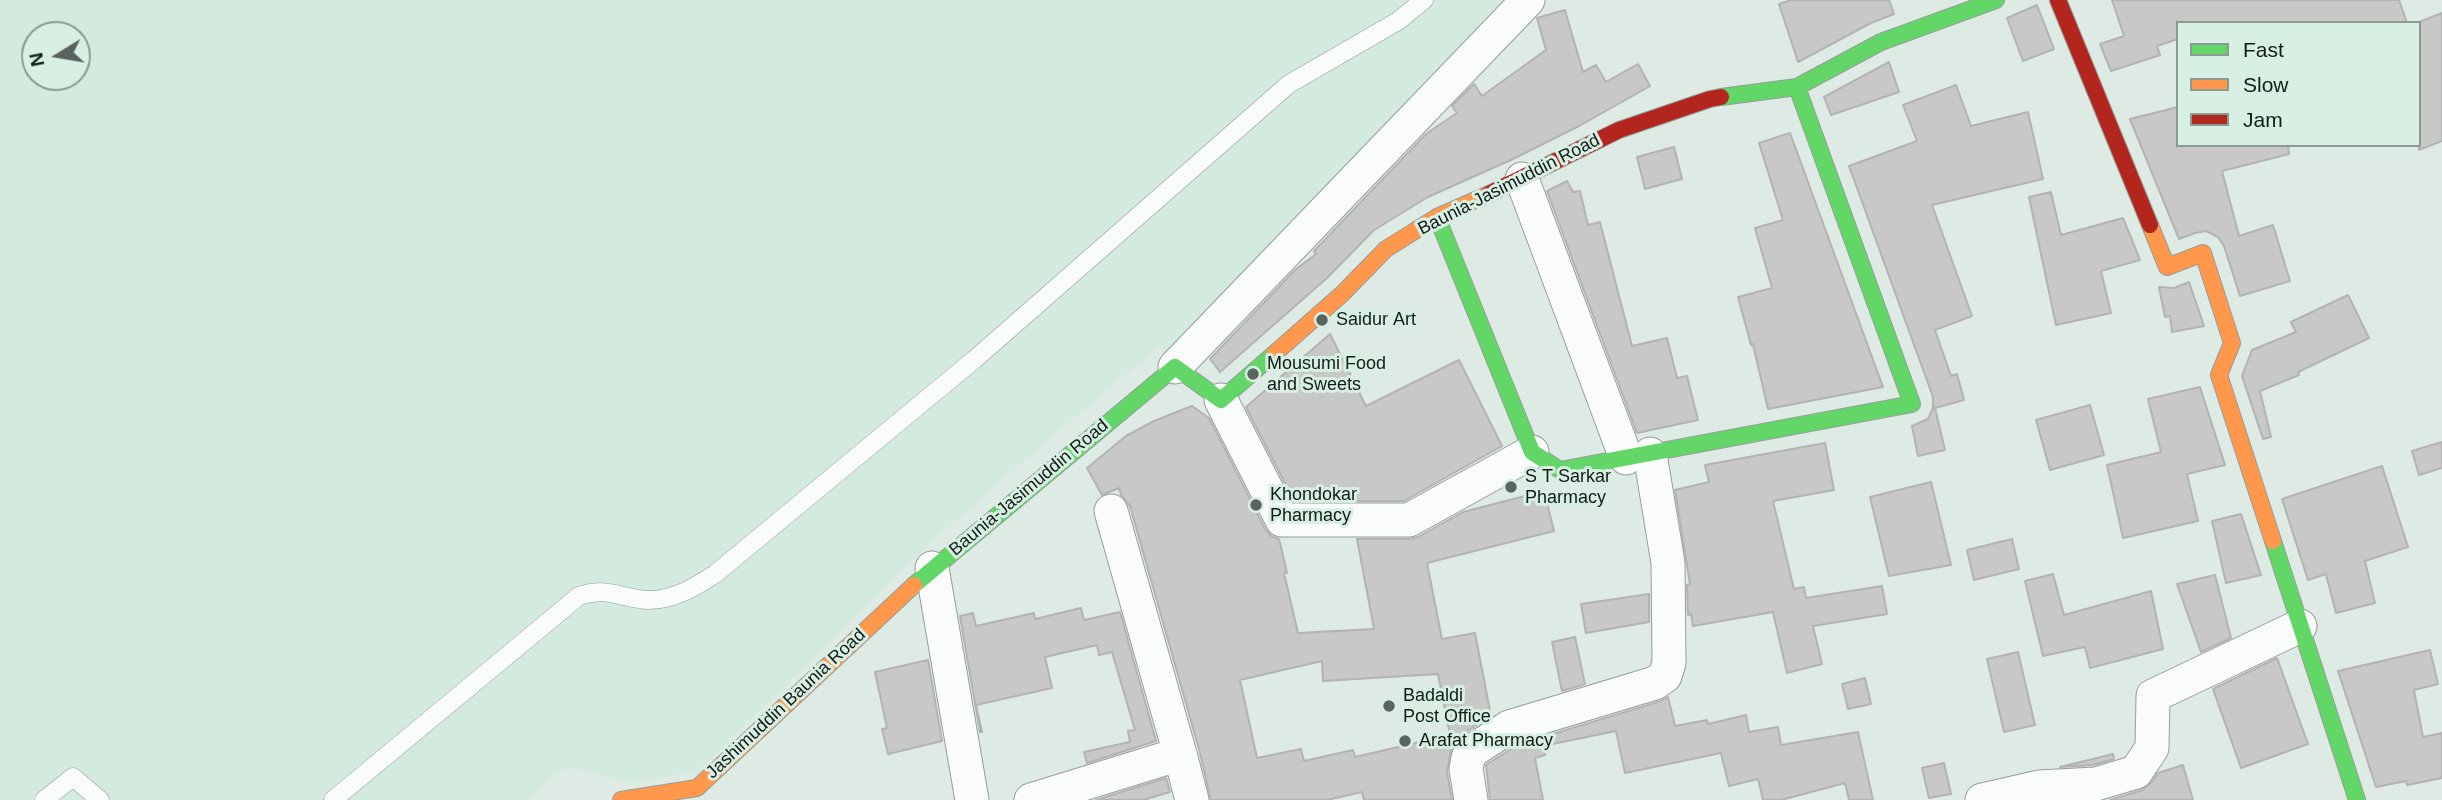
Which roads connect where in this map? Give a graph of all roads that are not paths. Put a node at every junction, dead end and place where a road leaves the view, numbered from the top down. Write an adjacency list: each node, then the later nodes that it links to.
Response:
1 (1424, 0): 18 (lane)
2 (1528, 0): 8 (street)
3 (2058, 0): 14 (street)
4 (1976, 3): 5 (street, Baunia-Jasimuddin Road)
5 (1797, 87): 6 (street, Baunia-Jasimuddin Road); 11 (street)
6 (1522, 179): 7 (street, Baunia-Jasimuddin Road); 11 (street)
7 (1437, 217): 9 (street, Baunia-Jasimuddin Road); 10 (street)
8 (1175, 366): 9 (street); 13 (street, Baunia-Jasimuddin Road)
9 (1221, 400): 10 (street)
10 (1532, 452): 11 (street)
11 (1638, 456): 23 (street)
12 (1111, 511): 15 (street)
13 (932, 568): 19 (street, Jashimuddin Baunia Road); 20 (street)
14 (2300, 626): 24 (street); 25 (street)
15 (1180, 754): 21 (street); 22 (street)
16 (44, 800): 17 (lane)
17 (100, 800)
18 (333, 800)
19 (621, 800)
20 (972, 800)
21 (1031, 800)
22 (1192, 800)
23 (1471, 800)
24 (1982, 800)
25 (2357, 800)

